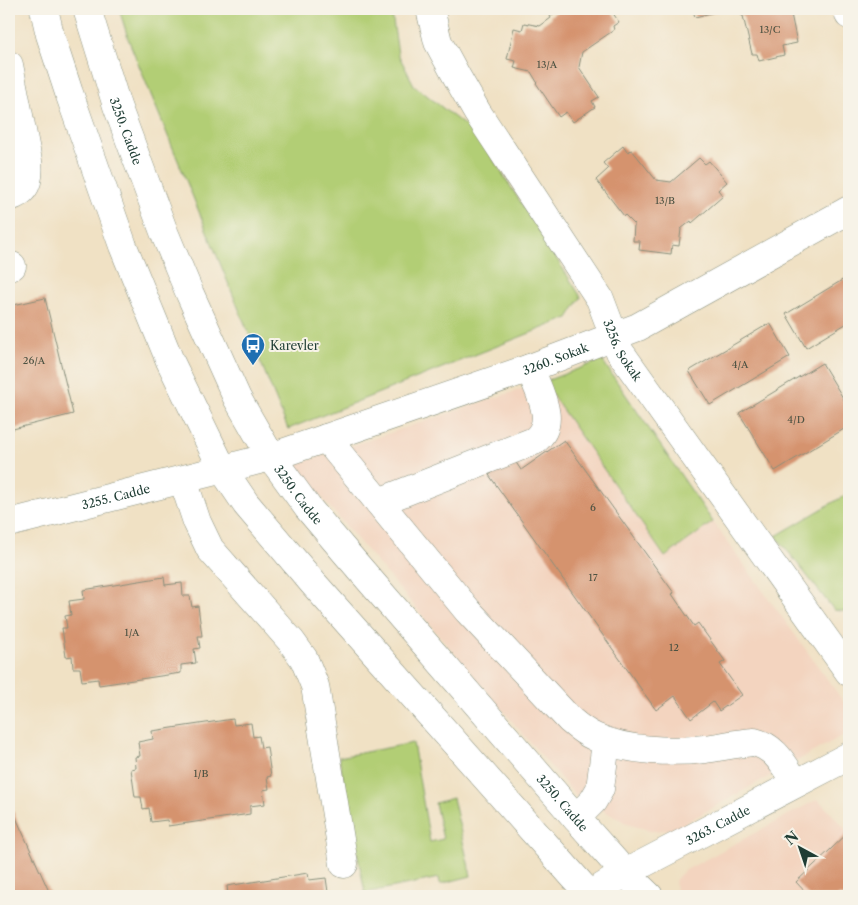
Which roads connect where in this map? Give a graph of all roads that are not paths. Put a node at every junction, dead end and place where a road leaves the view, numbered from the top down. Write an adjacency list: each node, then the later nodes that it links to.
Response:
1 (44, 9): 13 (street)
2 (87, 9): 12 (street, 3250. Cadde)
3 (430, 9): 9 (street, 3256. Sokak)
4 (848, 9): 5 (street)
5 (849, 15)
6 (9, 65): 7 (street)
7 (9, 197)
8 (849, 210): 9 (street, 3260. Sokak)
9 (613, 336): 10 (street, 3260. Sokak); 17 (street, 3256. Sokak)
10 (530, 368): 11 (street, 3260. Sokak); 15 (street)
11 (326, 438): 12 (street, 3260. Sokak); 15 (street)
12 (271, 457): 13 (street, 3260. Sokak); 21 (street, 3250. Cadde)
13 (223, 470): 14 (street, 3255. Cadde); 24 (street)
14 (183, 480): 16 (street, 3255. Cadde); 22 (street)
15 (379, 502): 18 (street)
16 (9, 523)
17 (849, 672)
18 (606, 742): 20 (street); 21 (street)
19 (849, 756): 20 (street, 3263. Cadde)
20 (796, 783): 23 (street, 3263. Cadde)
21 (576, 818): 23 (street, 3250. Cadde)
22 (344, 864)
23 (624, 873): 24 (street, 3263. Cadde); 25 (street, 3250. Cadde)
24 (590, 896)
25 (650, 896)

